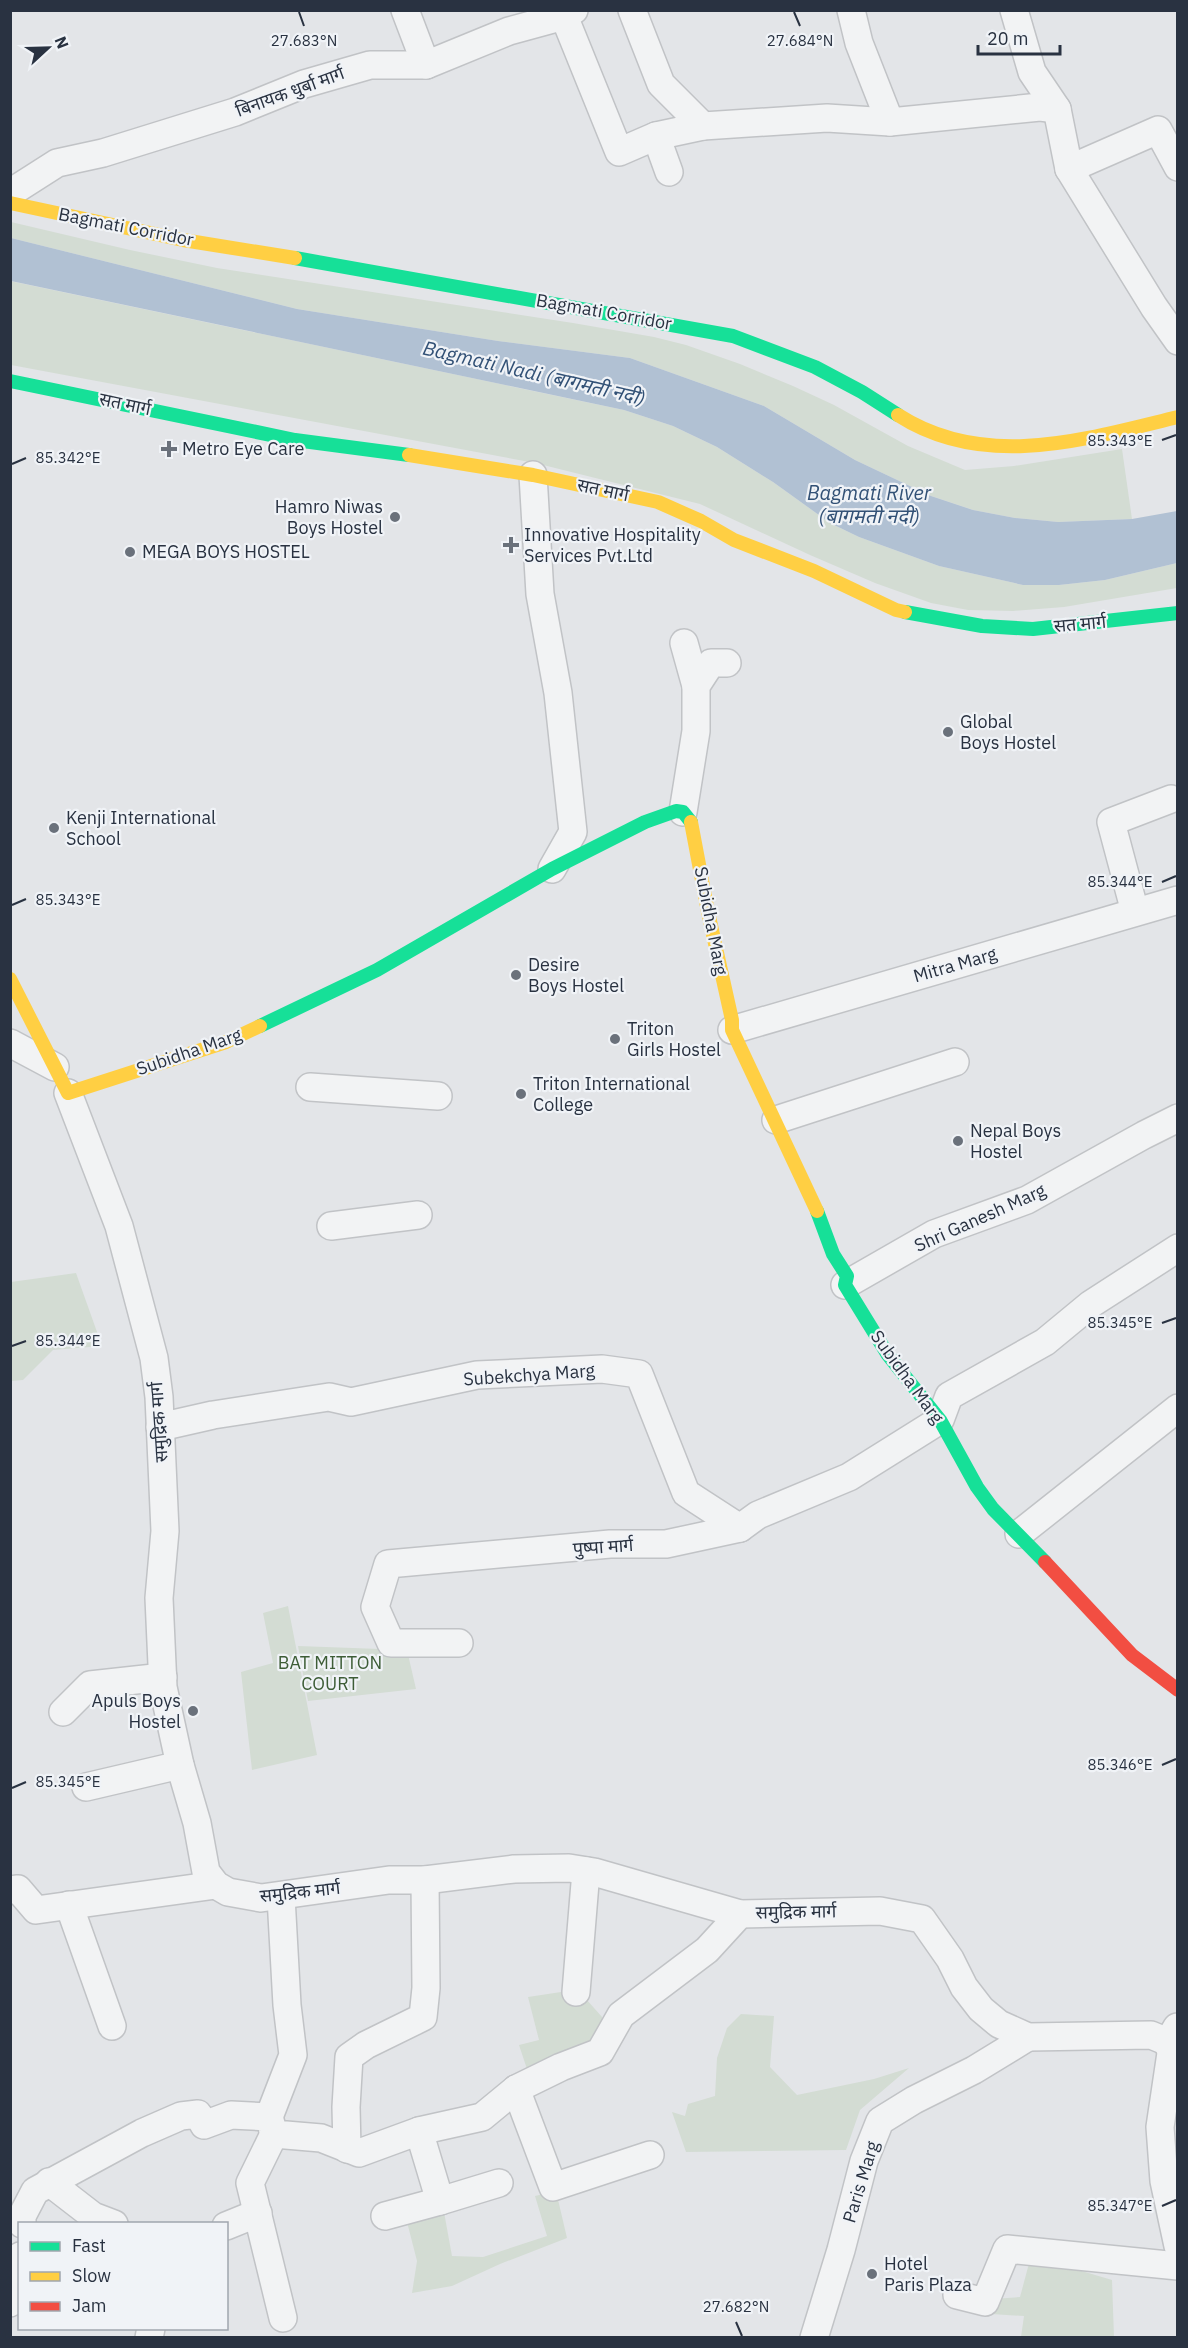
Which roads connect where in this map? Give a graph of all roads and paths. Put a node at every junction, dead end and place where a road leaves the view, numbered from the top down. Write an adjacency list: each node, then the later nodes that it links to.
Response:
1 (405, 10): 6 (street)
2 (632, 10): 9 (street)
3 (851, 10): 8 (street)
4 (1014, 10): 7 (street)
5 (569, 13): 6 (street, बिनायक धुर्बा मार्ग); 10 (street)
6 (426, 65): 14 (street, बिनायक धुर्बा मार्ग)
7 (1057, 109): 8 (street); 12 (street)
8 (890, 122): 9 (street)
9 (703, 126): 10 (street)
10 (656, 136): 13 (street)
11 (1178, 167): 12 (street)
12 (1069, 169): 16 (street)
13 (669, 172)
14 (10, 193)
15 (10, 203): 18 (main road, Bagmati Corridor)
16 (1178, 341)
17 (10, 381): 19 (main road, सत मार्ग)
18 (1178, 417)
19 (533, 475): 20 (main road, सत मार्ग); 26 (street)
20 (1178, 613)
21 (684, 643): 23 (street)
22 (727, 663): 23 (street)
23 (696, 686): 25 (street)
24 (1170, 799): 28 (street)
25 (683, 812): 26 (main road, Subidha Marg); 30 (main road, Subidha Marg)
26 (552, 870): 35 (main road, Subidha Marg)
27 (1178, 900): 28 (street, Mitra Marg)
28 (1135, 912): 30 (street, Mitra Marg)
29 (10, 979): 33 (main road)
30 (732, 1030): 38 (main road, Subidha Marg)
31 (10, 1043): 33 (street)
32 (955, 1062): 38 (street)
33 (55, 1067): 35 (main road)
34 (310, 1087): 36 (street)
35 (68, 1093): 45 (street, समुद्रिक मार्ग)
36 (438, 1096)
37 (1178, 1118): 42 (street, Shri Ganesh Marg)
38 (776, 1120): 42 (main road, Subidha Marg)
39 (418, 1215): 40 (street)
40 (331, 1226)
41 (1178, 1248): 44 (street)
42 (846, 1285): 44 (main road, Subidha Marg)
43 (1178, 1408): 47 (street)
44 (940, 1420): 46 (street, पुष्पा मार्ग); 47 (main road, Subidha Marg)
45 (160, 1427): 46 (street, Subekchya Marg); 49 (street, समुद्रिक मार्ग)
46 (740, 1528): 48 (street, पुष्पा मार्ग)
47 (1019, 1534): 50 (main road, Subidha Marg)
48 (459, 1643)
49 (163, 1677): 51 (street); 52 (street, समुद्रिक मार्ग)
50 (1178, 1690)
51 (63, 1712)
52 (180, 1765): 53 (street); 56 (street, समुद्रिक मार्ग)
53 (86, 1787)
54 (585, 1871): 55 (street, समुद्रिक मार्ग); 60 (street, समुद्रिक मार्ग); 61 (street)
55 (425, 1880): 58 (street, समुद्रिक मार्ग); 68 (street)
56 (216, 1885): 58 (street, समुद्रिक मार्ग); 59 (street)
57 (10, 1890): 59 (street)
58 (281, 1897): 66 (street)
59 (69, 1905): 62 (street)
60 (740, 1914): 63 (street, समुद्रिक मार्ग); 65 (street)
61 (576, 1992)
62 (112, 2026)
63 (1028, 2037): 64 (street); 84 (street, Paris Marg)
64 (1173, 2049): 78 (street)
65 (516, 2089): 67 (street); 69 (street)
66 (272, 2125): 68 (street); 70 (street); 73 (street)
67 (419, 2131): 68 (street); 72 (street)
68 (347, 2149)
69 (650, 2155)
70 (50, 2182): 74 (street); 76 (street)
71 (499, 2183): 72 (street)
72 (440, 2200): 75 (street)
73 (258, 2213): 77 (street); 83 (street)
74 (21, 2215)
75 (385, 2216)
76 (111, 2222)
77 (228, 2225)
78 (1178, 2246)
79 (18, 2265): 82 (street)
80 (1178, 2266): 81 (street)
81 (957, 2295)
82 (10, 2303)
83 (283, 2318)
84 (814, 2337)

